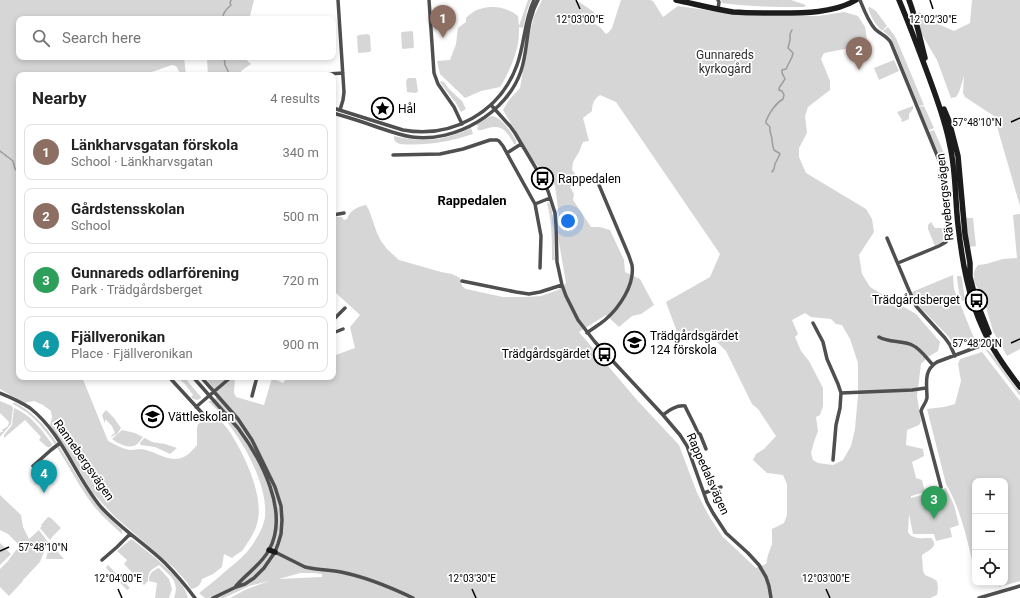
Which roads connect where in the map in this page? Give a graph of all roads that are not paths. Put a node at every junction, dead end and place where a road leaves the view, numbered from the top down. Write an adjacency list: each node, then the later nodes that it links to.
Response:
1 (338, 0): 13 (street)
2 (429, 0): 20 (street)
3 (534, 0): 14 (street)
4 (538, 0): 16 (street)
5 (676, 0): 11 (street)
6 (718, 0): 11 (street)
7 (856, 0): 11 (street)
8 (860, 0): 31 (street)
9 (900, 0): 42 (street, Rävebergsvägen)
10 (909, 0): 42 (street, Rävebergsvägen)
11 (718, 9)
12 (336, 73): 13 (street)
13 (343, 73): 17 (street)
14 (491, 105): 16 (street, Rappedalsvägen); 20 (street)
15 (336, 109): 17 (street)
16 (495, 109): 21 (street); 22 (street, Rappedalsvägen)
17 (341, 110): 19 (street); 20 (street)
18 (336, 114): 19 (street)
19 (339, 115): 21 (street)
20 (462, 124): 21 (street)
21 (464, 129)
22 (521, 144): 23 (street); 26 (street, Rappedalsvägen)
23 (507, 153): 24 (street); 27 (street)
24 (393, 155)
25 (599, 185): 40 (street)
26 (550, 198): 27 (street); 34 (street, Rappedalsvägen)
27 (534, 204): 32 (street)
28 (344, 213): 29 (street)
29 (336, 214)
30 (887, 238): 31 (street)
31 (898, 263): 43 (street)
32 (540, 268)
33 (462, 281): 34 (street)
34 (562, 285): 40 (street, Rappedalsvägen)
35 (345, 308): 36 (street)
36 (336, 317)
37 (813, 323): 55 (street)
38 (344, 329): 39 (street)
39 (336, 332)
40 (587, 333): 60 (street, Rappedalsvägen)
41 (879, 337): 44 (street)
42 (991, 341): 43 (street); 50 (street, Rävebergsvägen); 51 (street, Rävebergsvägen)
43 (955, 356): 44 (street)
44 (933, 365): 52 (street)
45 (172, 380): 58 (street)
46 (196, 380): 56 (street)
47 (204, 380): 54 (street)
48 (228, 380): 54 (street)
49 (256, 380): 57 (street)
50 (1020, 382)
51 (1020, 387)
52 (926, 388): 55 (street); 66 (street)
53 (0, 392): 61 (street, Rannebergsvägen)
54 (214, 392): 56 (street); 69 (street)
55 (841, 393): 63 (street)
56 (210, 395): 58 (street); 69 (street)
57 (252, 396)
58 (196, 407): 59 (street)
59 (203, 414)
60 (663, 415): 62 (street); 67 (street, Rappedalsvägen)
61 (60, 443): 64 (street); 68 (street, Rannebergsvägen)
62 (706, 449)
63 (833, 460)
64 (33, 466)
65 (721, 487): 67 (street)
66 (941, 487)
67 (704, 493): 75 (street, Rappedalsvägen)
68 (130, 534): 70 (street); 72 (street, Rannebergsvägen)
69 (272, 551): 73 (street); 74 (street)
70 (102, 560)
71 (1020, 586): 76 (street)
72 (195, 598)
73 (213, 598)
74 (413, 598)
75 (771, 598)
76 (979, 598)

